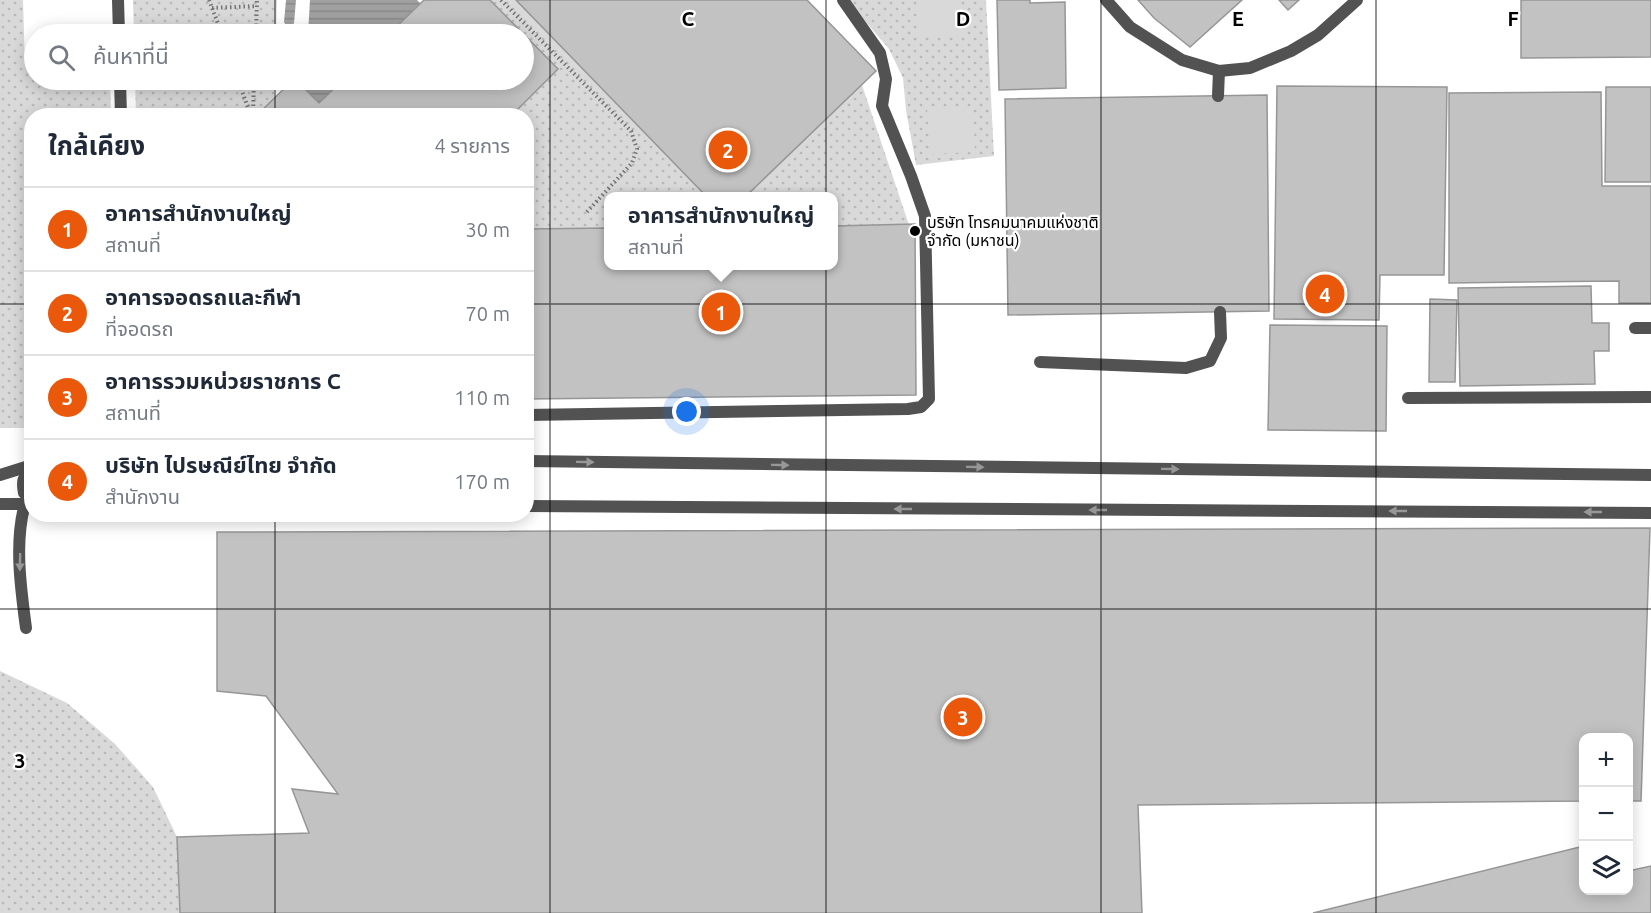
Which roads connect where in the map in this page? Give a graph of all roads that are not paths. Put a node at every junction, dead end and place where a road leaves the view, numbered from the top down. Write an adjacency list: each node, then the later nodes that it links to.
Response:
1 (118, 0): 5 (street)
2 (843, 0): 16 (street)
3 (1106, 0): 6 (street)
4 (1357, 0): 6 (street)
5 (119, 24)
6 (1219, 71): 8 (street)
7 (120, 90): 9 (street)
8 (1218, 96)
9 (121, 108)
10 (1220, 312): 13 (street)
11 (1635, 328): 12 (street)
12 (1651, 328)
13 (1040, 362)
14 (1651, 397): 15 (street)
15 (1408, 398)
16 (534, 415)
17 (534, 461): 20 (street, one-way to 20)
18 (24, 468): 19 (street)
19 (0, 475)
20 (1651, 475)
21 (24, 476): 22 (street)
22 (24, 493)
23 (24, 502): 24 (street)
24 (0, 504)
25 (534, 506): 27 (street, one-way to 25)
26 (24, 511): 28 (street, one-way to 28)
27 (1651, 513)
28 (26, 628)

